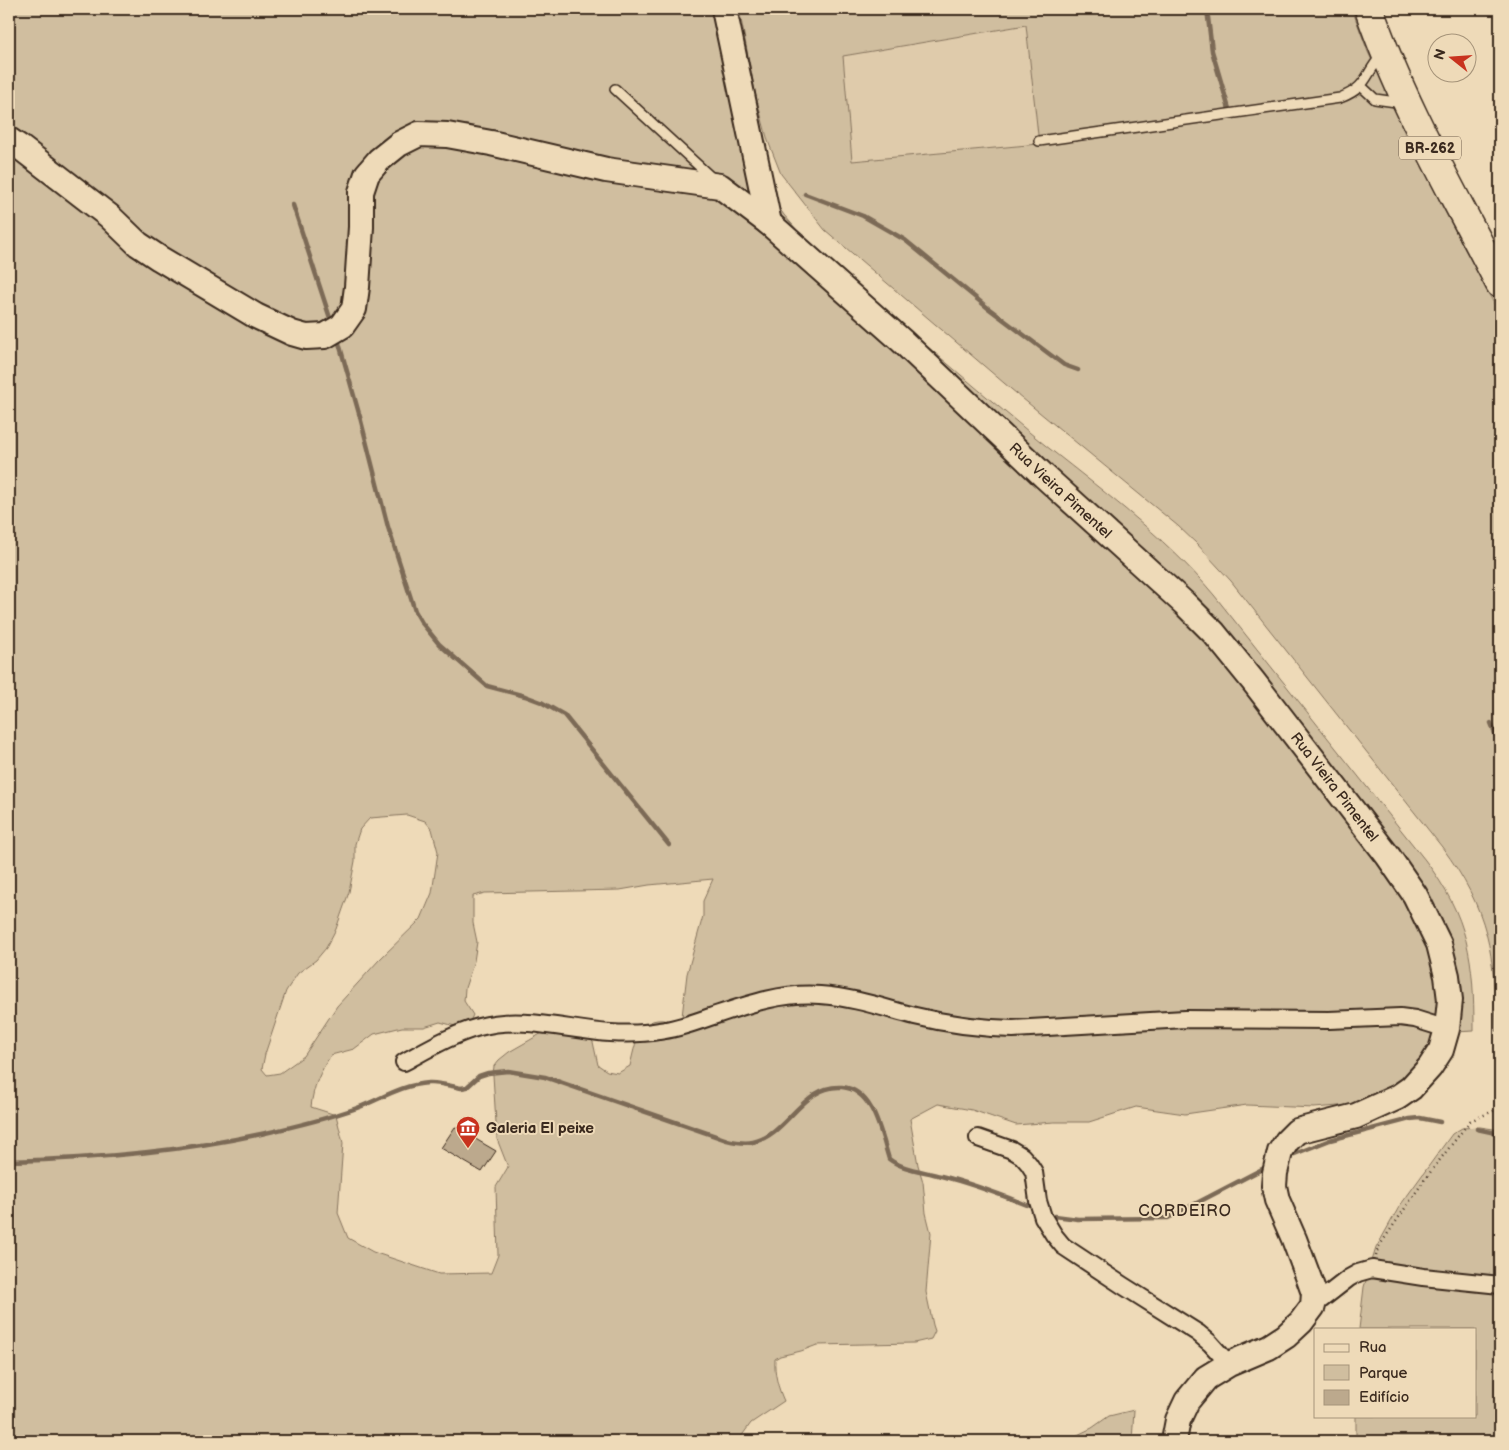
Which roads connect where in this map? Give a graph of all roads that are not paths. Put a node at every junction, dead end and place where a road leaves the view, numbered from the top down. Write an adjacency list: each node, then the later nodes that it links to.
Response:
1 (724, 9): 10 (street)
2 (1370, 9): 3 (highway, BR-262)
3 (1386, 50): 4 (lane); 6 (highway, BR-262)
4 (1361, 86): 6 (lane); 8 (lane)
5 (615, 89): 9 (lane)
6 (1408, 104): 11 (highway, BR-262)
7 (9, 140): 9 (street)
8 (1039, 141)
9 (720, 186): 10 (street, Rua Vieira Pimentel)
10 (769, 223): 12 (street, Rua Vieira Pimentel)
11 (1500, 284)
12 (1447, 1029): 13 (street); 16 (street, Rua Vieira Pimentel)
13 (404, 1062)
14 (978, 1138): 17 (street)
15 (1500, 1285): 16 (street)
16 (1312, 1306): 17 (street)
17 (1229, 1364): 18 (street)
18 (1174, 1441)

